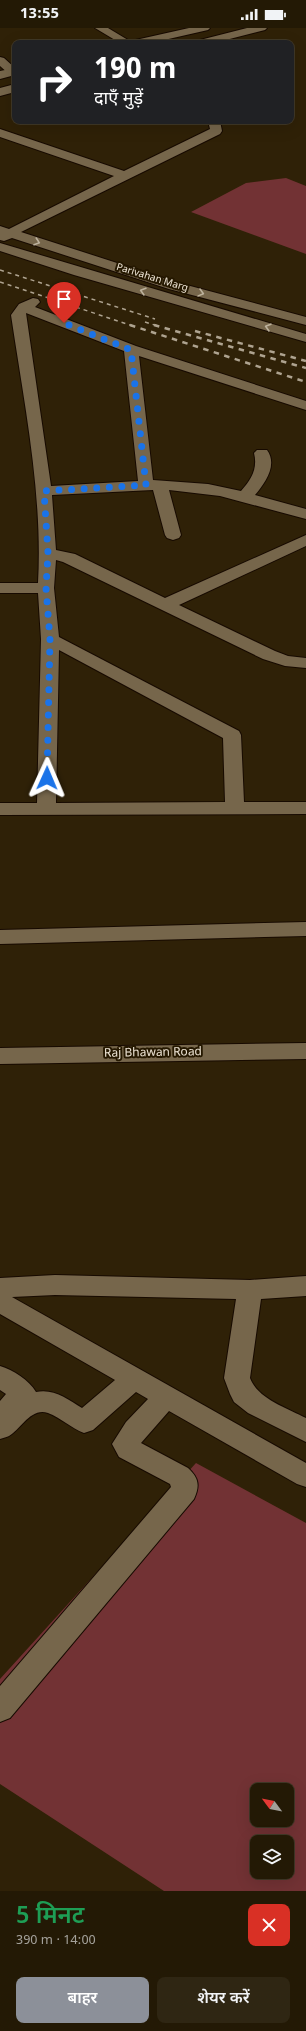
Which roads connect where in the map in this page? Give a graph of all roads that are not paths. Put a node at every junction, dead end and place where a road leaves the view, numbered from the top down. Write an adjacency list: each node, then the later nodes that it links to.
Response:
1 (100, 28): 5 (street)
2 (204, 28): 4 (street)
3 (261, 28): 7 (street)
4 (193, 30): 6 (street)
5 (122, 40)
6 (148, 40)
7 (212, 40)
8 (0, 60): 9 (street)
9 (12, 69)
10 (12, 72): 11 (street)
11 (0, 75)
12 (12, 89): 13 (street)
13 (0, 92)
14 (215, 124): 16 (street)
15 (0, 133): 16 (street)
16 (125, 176): 17 (street)
17 (4, 234): 19 (street, Parivahan Marg, one-way to 19)
18 (0, 247): 20 (street, Parivahan Marg, one-way to 18)
19 (306, 321)
20 (306, 338)
21 (131, 350): 22 (street); 24 (street); 25 (street)
22 (306, 406)
23 (262, 453): 26 (street)
24 (153, 486): 25 (street); 26 (street); 28 (street)
25 (44, 491): 30 (street)
26 (243, 498): 27 (street)
27 (306, 514)
28 (173, 535)
29 (306, 540): 33 (street)
30 (48, 553): 32 (street); 33 (street)
31 (0, 588): 32 (street)
32 (46, 588): 34 (street)
33 (166, 604): 35 (street)
34 (50, 639): 38 (street); 39 (street)
35 (306, 664)
36 (306, 808): 39 (street)
37 (0, 809): 38 (street)
38 (46, 809): 39 (street)
39 (235, 809)
40 (306, 929): 41 (street)
41 (0, 937)
42 (306, 1051): 43 (street, Raj Bhawan Road)
43 (0, 1056)
44 (306, 1286): 46 (street)
45 (0, 1288): 46 (street)
46 (250, 1290): 53 (street)
47 (0, 1302): 49 (street)
48 (0, 1376): 51 (street)
49 (135, 1378): 50 (street); 52 (street)
50 (166, 1396): 54 (street); 55 (street)
51 (0, 1417)
52 (0, 1428)
53 (306, 1431)
54 (306, 1476)
55 (0, 1708)

